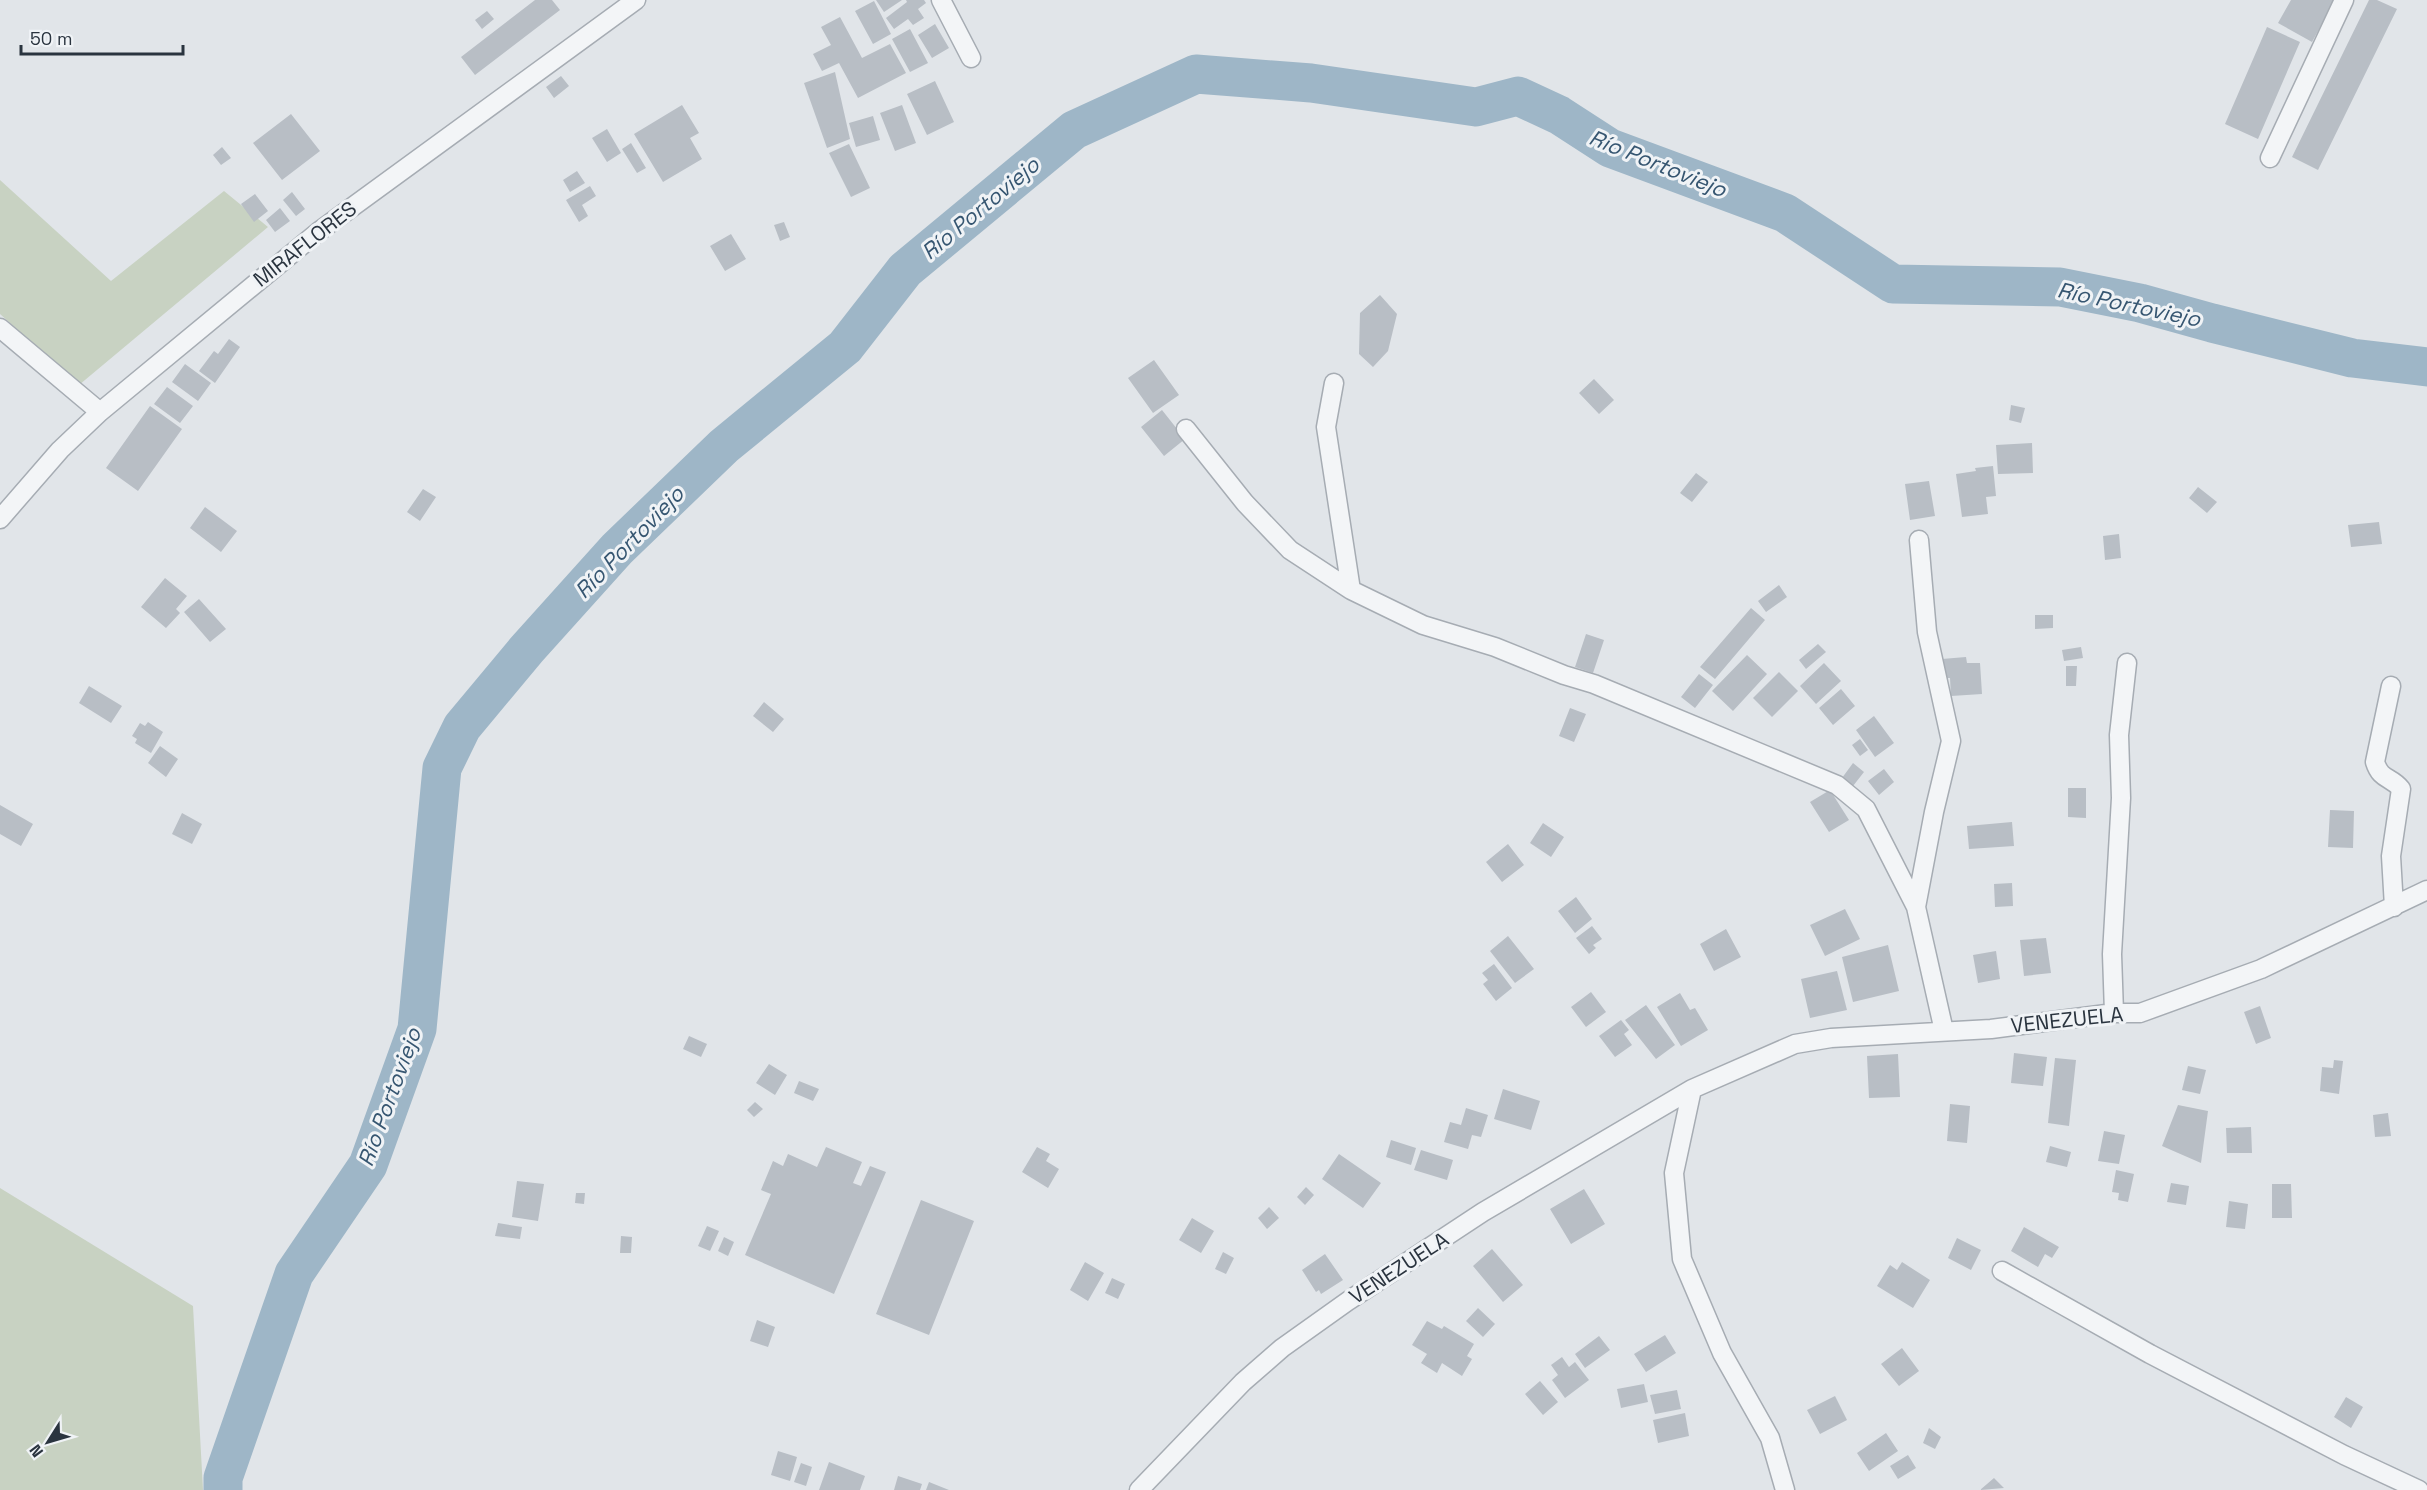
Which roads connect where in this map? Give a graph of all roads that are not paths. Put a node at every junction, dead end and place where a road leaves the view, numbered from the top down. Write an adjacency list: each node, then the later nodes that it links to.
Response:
1 (636, 0): 8 (street, MIRAFLORES)
2 (941, 0): 4 (street)
3 (2344, 0): 5 (street)
4 (971, 58)
5 (2270, 158)
6 (0, 328): 8 (street)
7 (1334, 383): 12 (street)
8 (100, 412): 10 (street, MIRAFLORES)
9 (1186, 429): 12 (street)
10 (0, 519)
11 (1919, 540): 16 (street)
12 (1351, 590): 16 (street)
13 (2127, 663): 18 (street)
14 (2391, 686): 17 (street)
15 (2427, 890): 17 (street, VENEZUELA)
16 (1916, 907): 19 (street)
17 (2394, 907): 18 (street, VENEZUELA)
18 (2114, 1012): 19 (street, VENEZUELA)
19 (1944, 1031): 20 (street, VENEZUELA)
20 (1692, 1089): 22 (street, VENEZUELA); 23 (street)
21 (2002, 1271): 24 (street)
22 (1139, 1490)
23 (1785, 1490)
24 (2419, 1490)

